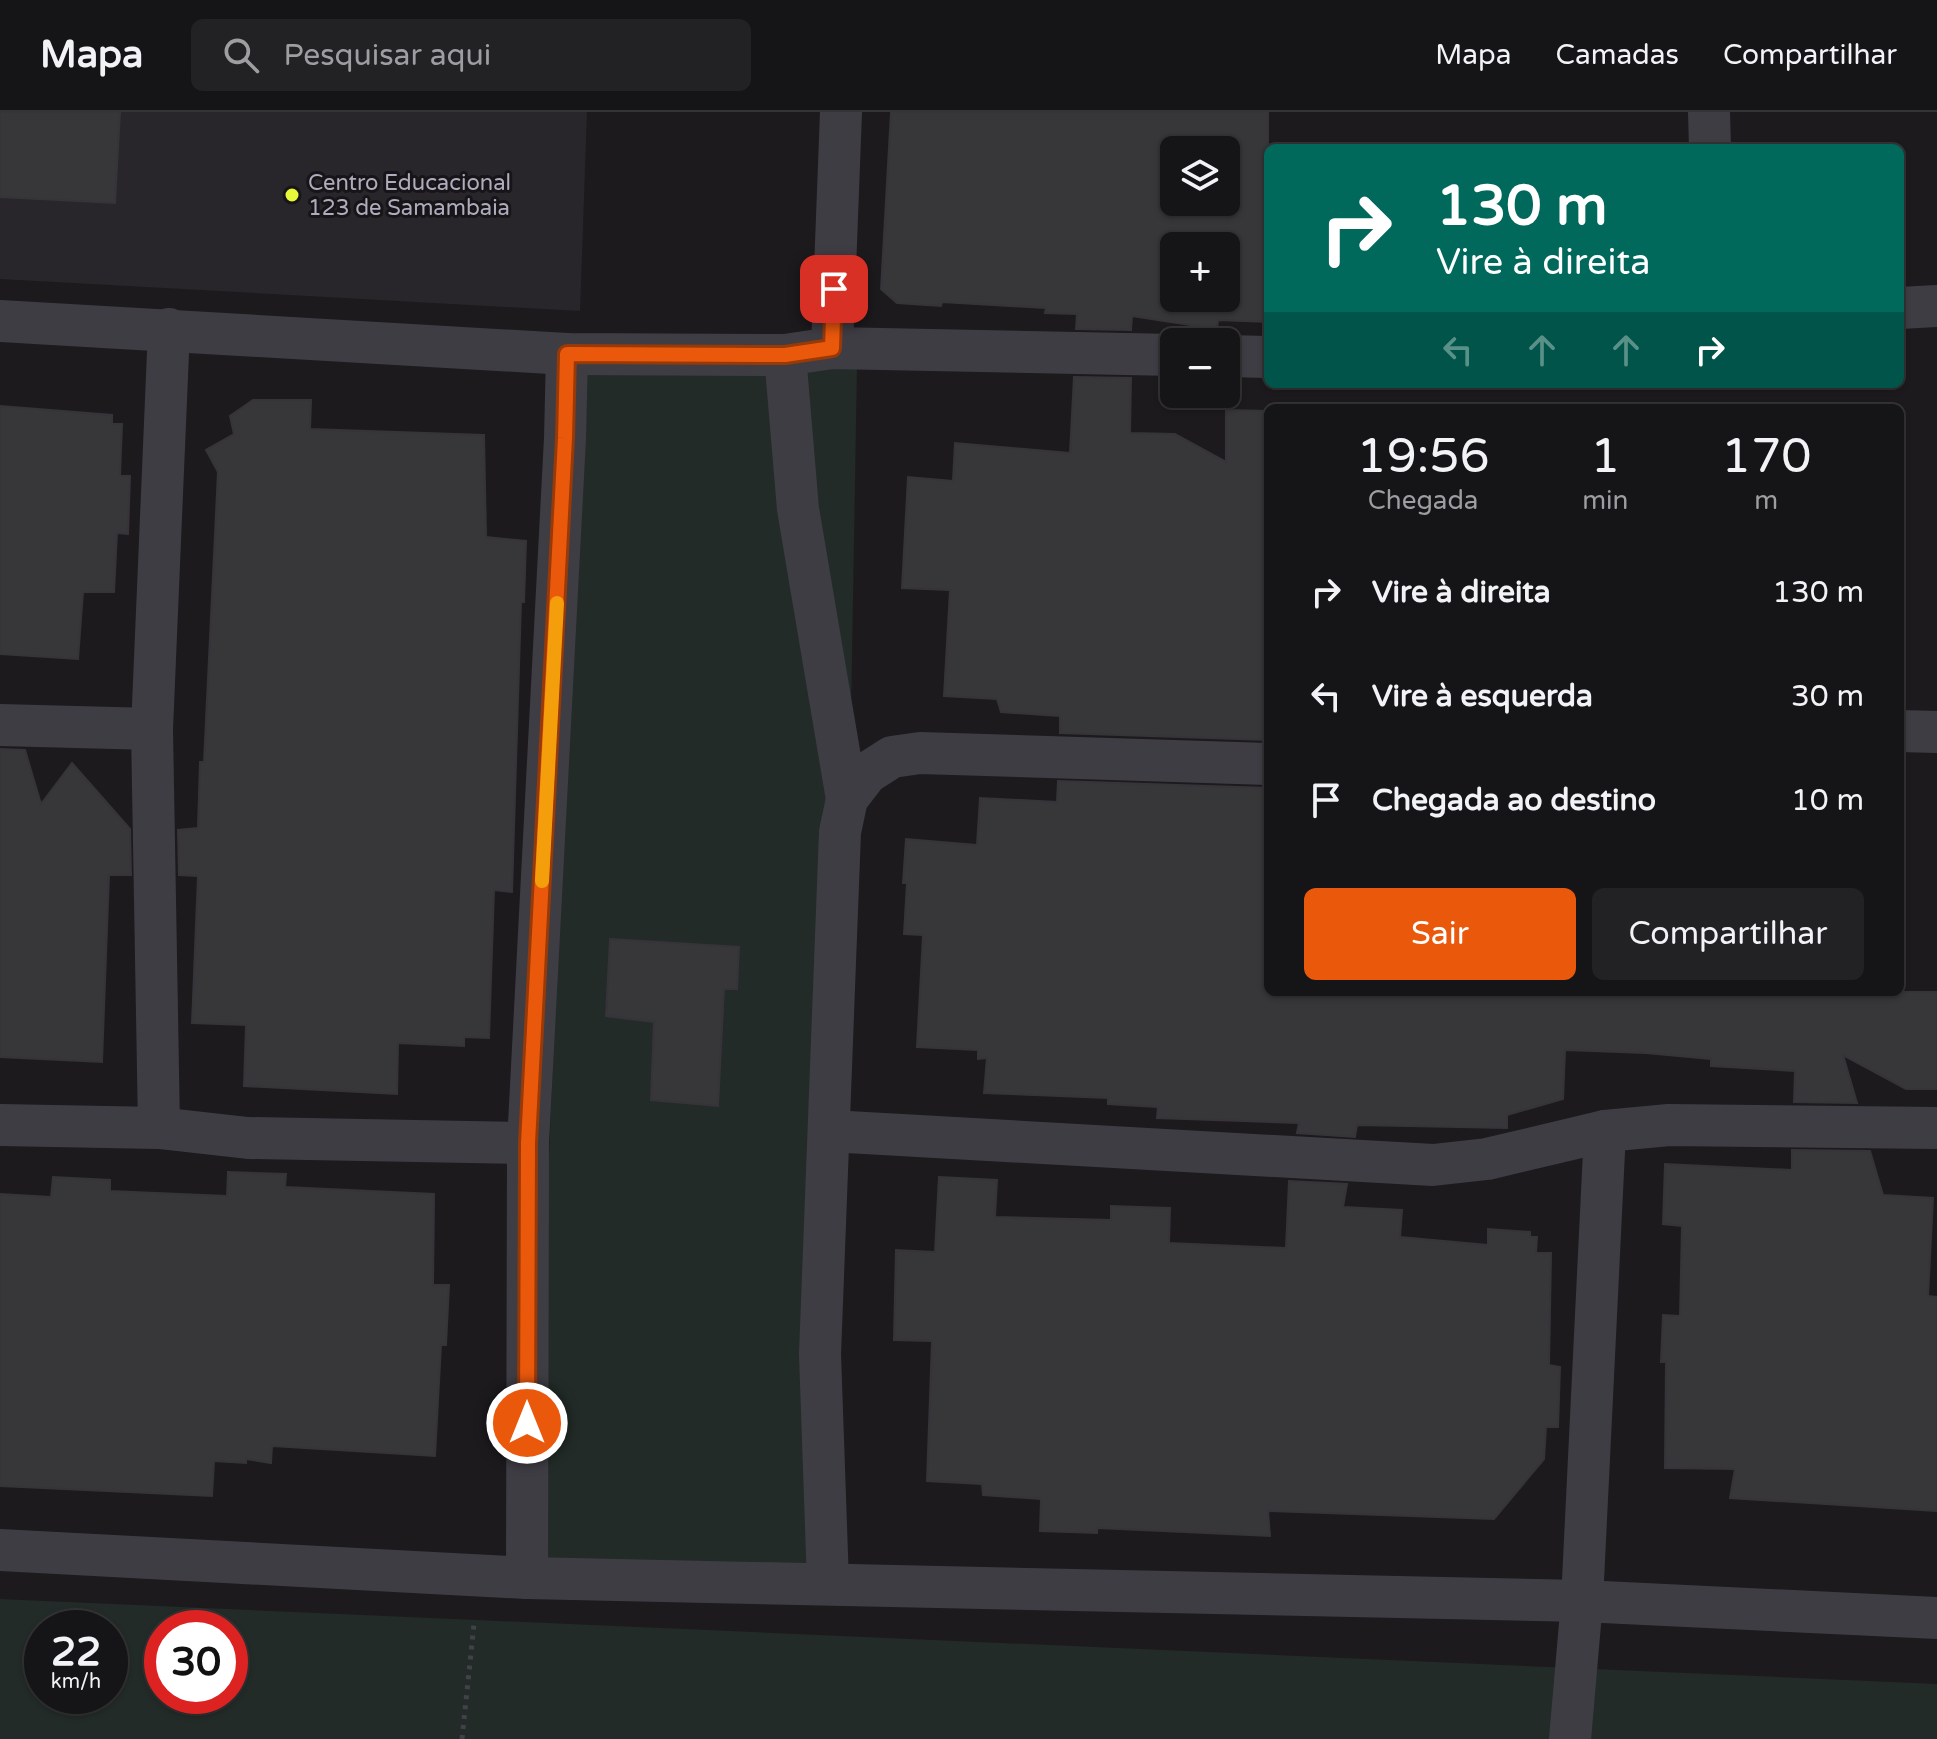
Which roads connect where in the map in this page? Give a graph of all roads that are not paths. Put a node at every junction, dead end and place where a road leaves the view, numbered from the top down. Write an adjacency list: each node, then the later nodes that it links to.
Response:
1 (841, 112): 8 (street)
2 (1709, 112): 3 (street)
3 (1710, 144)
4 (1937, 306): 5 (street)
5 (1904, 308)
6 (0, 321): 7 (street)
7 (169, 329): 9 (street); 15 (street)
8 (832, 348): 10 (street); 11 (street)
9 (567, 354): 10 (street); 25 (street)
10 (785, 355): 19 (street)
11 (1160, 355)
12 (1240, 356): 13 (street)
13 (1264, 357)
14 (0, 725): 15 (street)
15 (152, 729): 21 (street)
16 (1904, 731): 17 (street)
17 (1937, 732)
18 (1264, 764): 19 (street)
19 (847, 799): 23 (street)
20 (0, 1125): 21 (street)
21 (159, 1128): 25 (street)
22 (1937, 1128): 24 (street)
23 (830, 1131): 24 (street); 28 (street)
24 (1605, 1131): 29 (street)
25 (528, 1143): 27 (street)
26 (0, 1550): 27 (street)
27 (527, 1578): 28 (street)
28 (828, 1583): 29 (street)
29 (1582, 1601): 30 (street); 31 (street)
30 (1937, 1618)
31 (1570, 1739)

